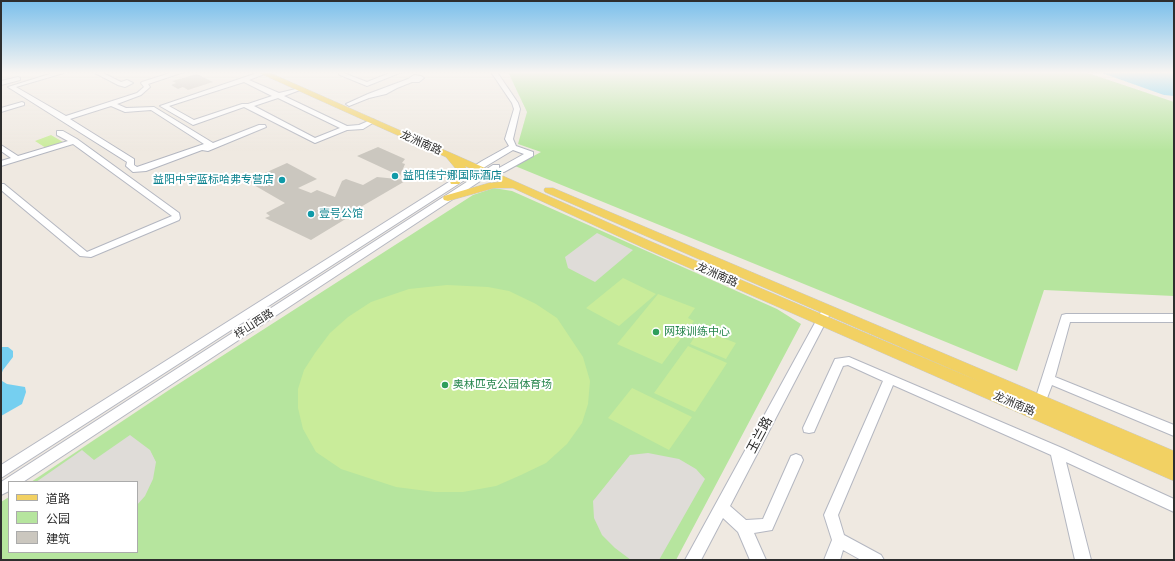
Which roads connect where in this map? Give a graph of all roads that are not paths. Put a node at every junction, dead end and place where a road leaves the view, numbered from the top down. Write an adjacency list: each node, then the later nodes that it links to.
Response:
1 (30, 98): 15 (street)
2 (123, 98): 10 (street)
3 (188, 98): 13 (street)
4 (271, 98): 13 (street)
5 (283, 98): 18 (street)
6 (320, 98): 16 (main road, 龙洲南路)
7 (334, 98): 12 (main road, 龙洲南路)
8 (364, 98): 12 (street)
9 (512, 98): 21 (street)
10 (110, 103): 15 (street); 15 (street)
11 (22, 104): 14 (street)
12 (349, 104): 26 (main road, 龙洲南路)
13 (248, 106): 18 (street)
14 (1, 110)
15 (65, 118)
16 (373, 121): 18 (street); 23 (main road, 龙洲南路)
17 (262, 127): 27 (street)
18 (346, 128)
19 (60, 133): 20 (street)
20 (74, 141): 24 (street); 27 (street)
21 (513, 147): 26 (street); 26 (street)
22 (1, 148): 24 (street)
23 (442, 152): 26 (main road, 龙洲南路); 28 (main road)
24 (17, 159): 25 (street)
25 (1, 164)
26 (490, 168): 28 (street, 梓山西路); 30 (main road, 龙洲南路); 31 (street, 梓山西路); 32 (main road, 龙洲南路)
27 (126, 179): 29 (street)
28 (455, 182): 42 (street, 梓山西路)
29 (1, 186)
30 (522, 188): 31 (main road); 32 (main road, 龙洲南路)
31 (448, 198): 44 (street, 梓山西路)
32 (824, 315): 36 (main road, 龙洲南路); 43 (main road, 龙洲南路); 46 (street, 玉兰路)
33 (1174, 318): 35 (street)
34 (890, 379): 37 (street); 39 (street); 48 (street)
35 (1048, 379): 36 (street); 38 (street)
36 (1040, 403): 40 (main road, 龙洲南路)
37 (809, 428)
38 (1174, 431)
39 (1057, 452): 45 (street); 53 (street)
40 (1174, 459)
41 (796, 460): 47 (street)
42 (1, 472)
43 (1174, 473)
44 (14, 481)
45 (1174, 506)
46 (721, 507): 47 (street); 49 (street, 玉兰路)
47 (743, 527): 50 (street)
48 (839, 540): 51 (street); 52 (street)
49 (693, 560)
50 (758, 560)
51 (832, 560)
52 (876, 560)
53 (1083, 560)

